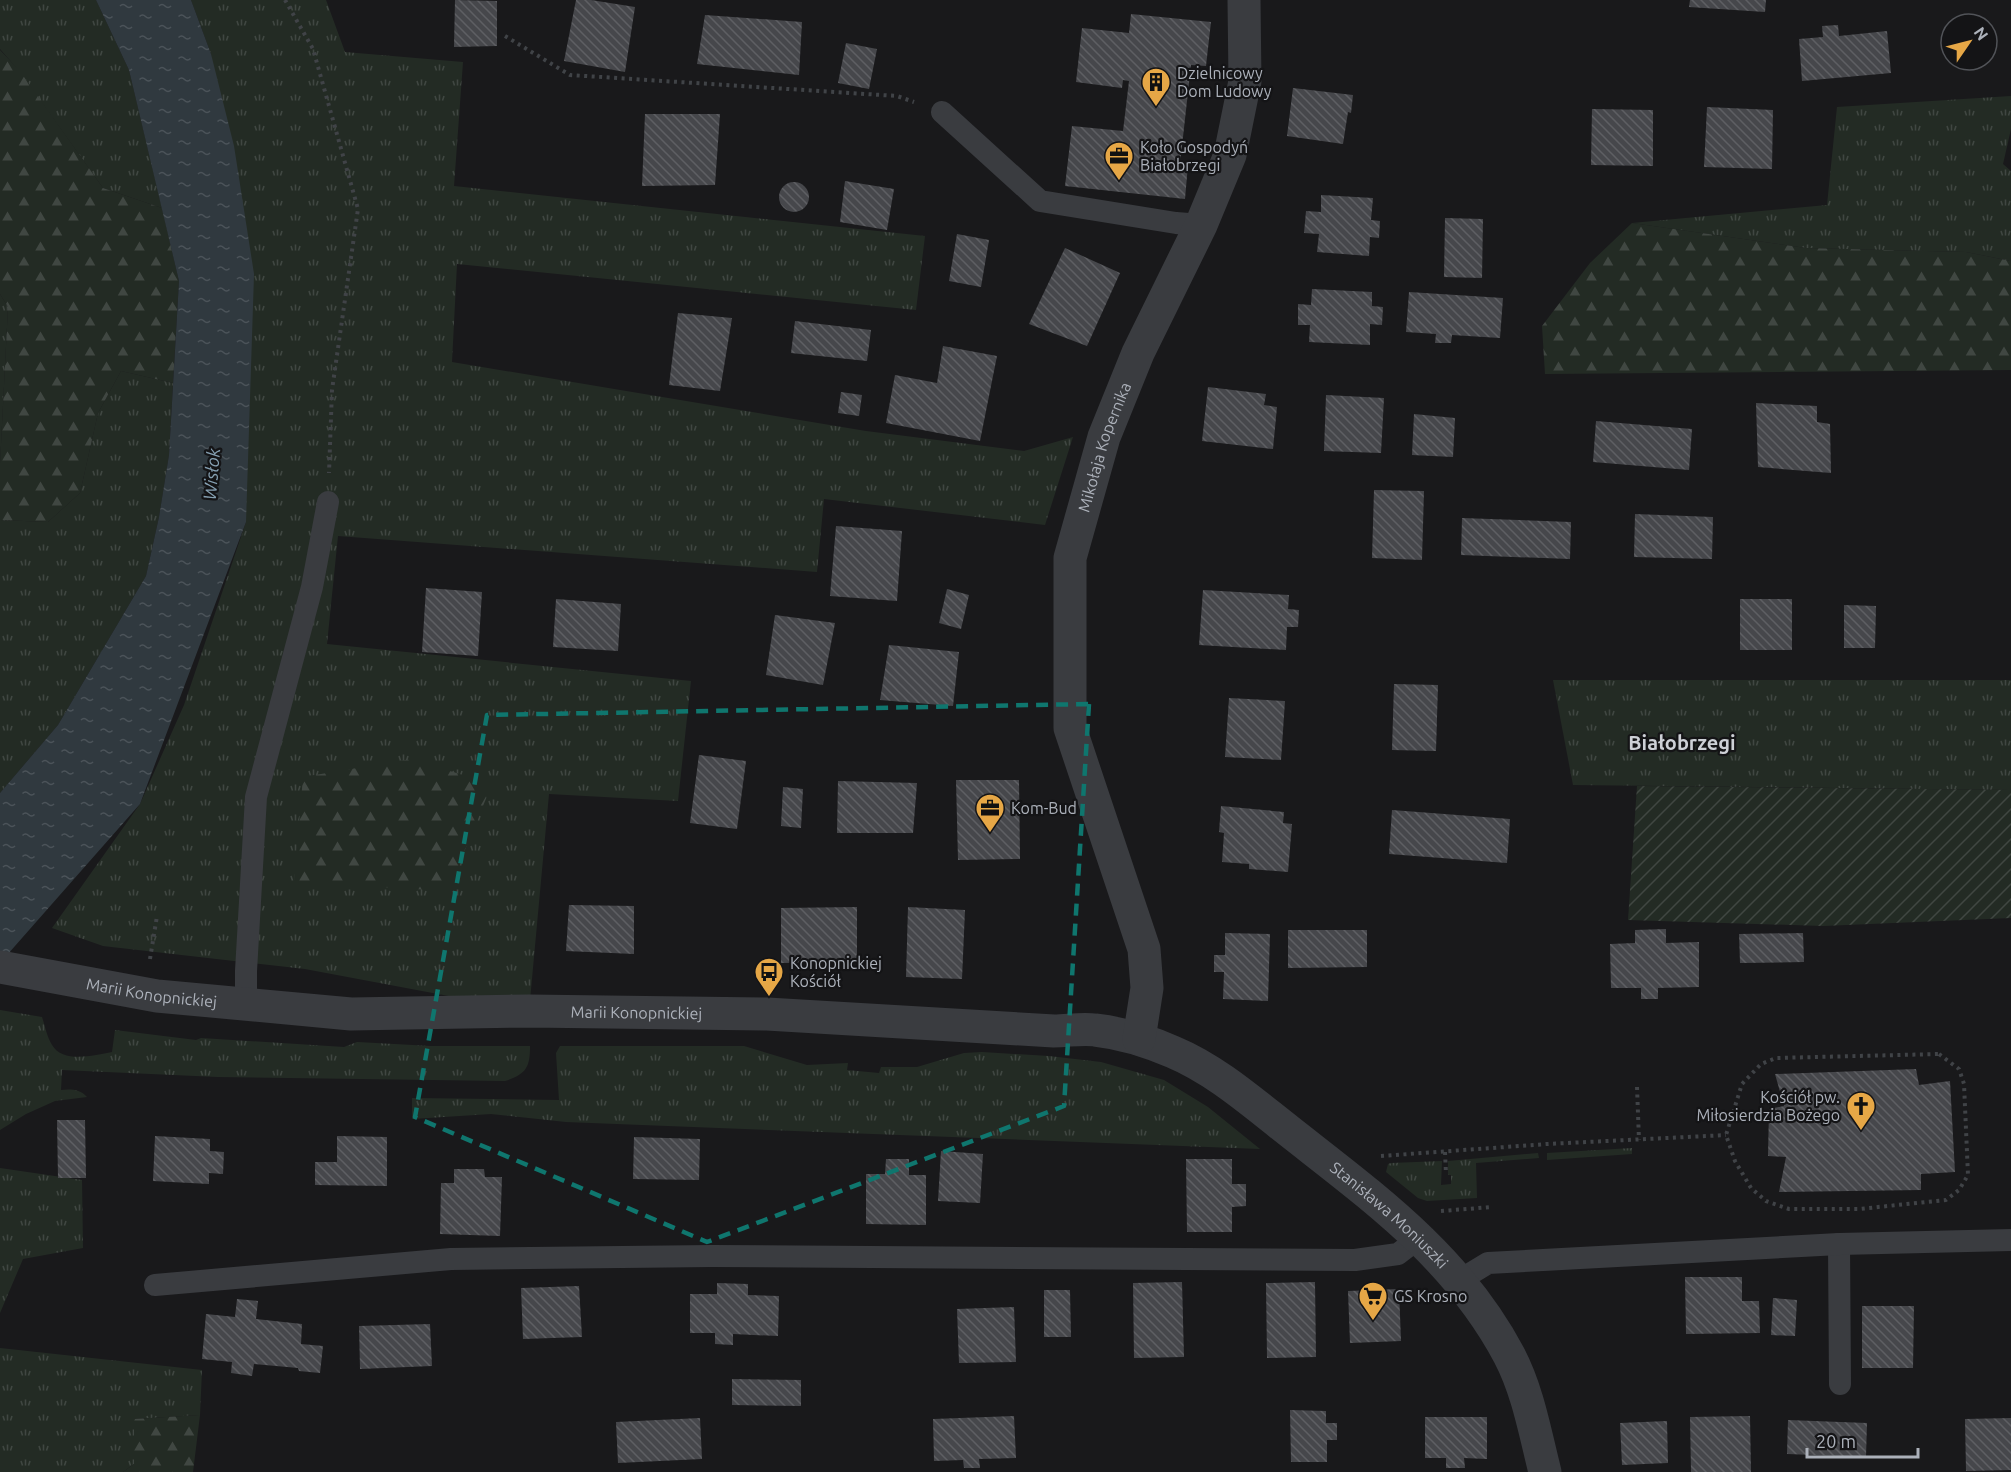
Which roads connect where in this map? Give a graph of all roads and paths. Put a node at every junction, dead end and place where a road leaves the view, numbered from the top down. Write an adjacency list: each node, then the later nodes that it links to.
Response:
1 (285, 0): 6 (path)
2 (1244, 0): 5 (street, Mikołaja Kopernika)
3 (505, 36): 4 (path)
4 (942, 112): 5 (lane)
5 (1201, 225): 11 (street, Mikołaja Kopernika)
6 (328, 502): 10 (lane)
7 (157, 916): 8 (path)
8 (150, 959)
9 (0, 967): 10 (street, Marii Konopnickiej)
10 (246, 1004): 11 (street, Marii Konopnickiej)
11 (1139, 1039): 20 (street, Stanisława Moniuszki)
12 (1637, 1087): 14 (path)
13 (1726, 1135): 13 (path); 14 (path)
14 (1639, 1140): 15 (path)
15 (1445, 1152): 16 (path); 17 (path)
16 (1379, 1156)
17 (1446, 1174)
18 (1491, 1207): 19 (path)
19 (1439, 1211)
20 (1420, 1238): 23 (street, Stanisława Moniuszki); 24 (lane)
21 (2011, 1240): 22 (lane)
22 (1839, 1244): 23 (lane); 25 (lane)
23 (1460, 1280): 26 (street, Stanisława Moniuszki)
24 (155, 1285)
25 (1840, 1384)
26 (1545, 1472)

